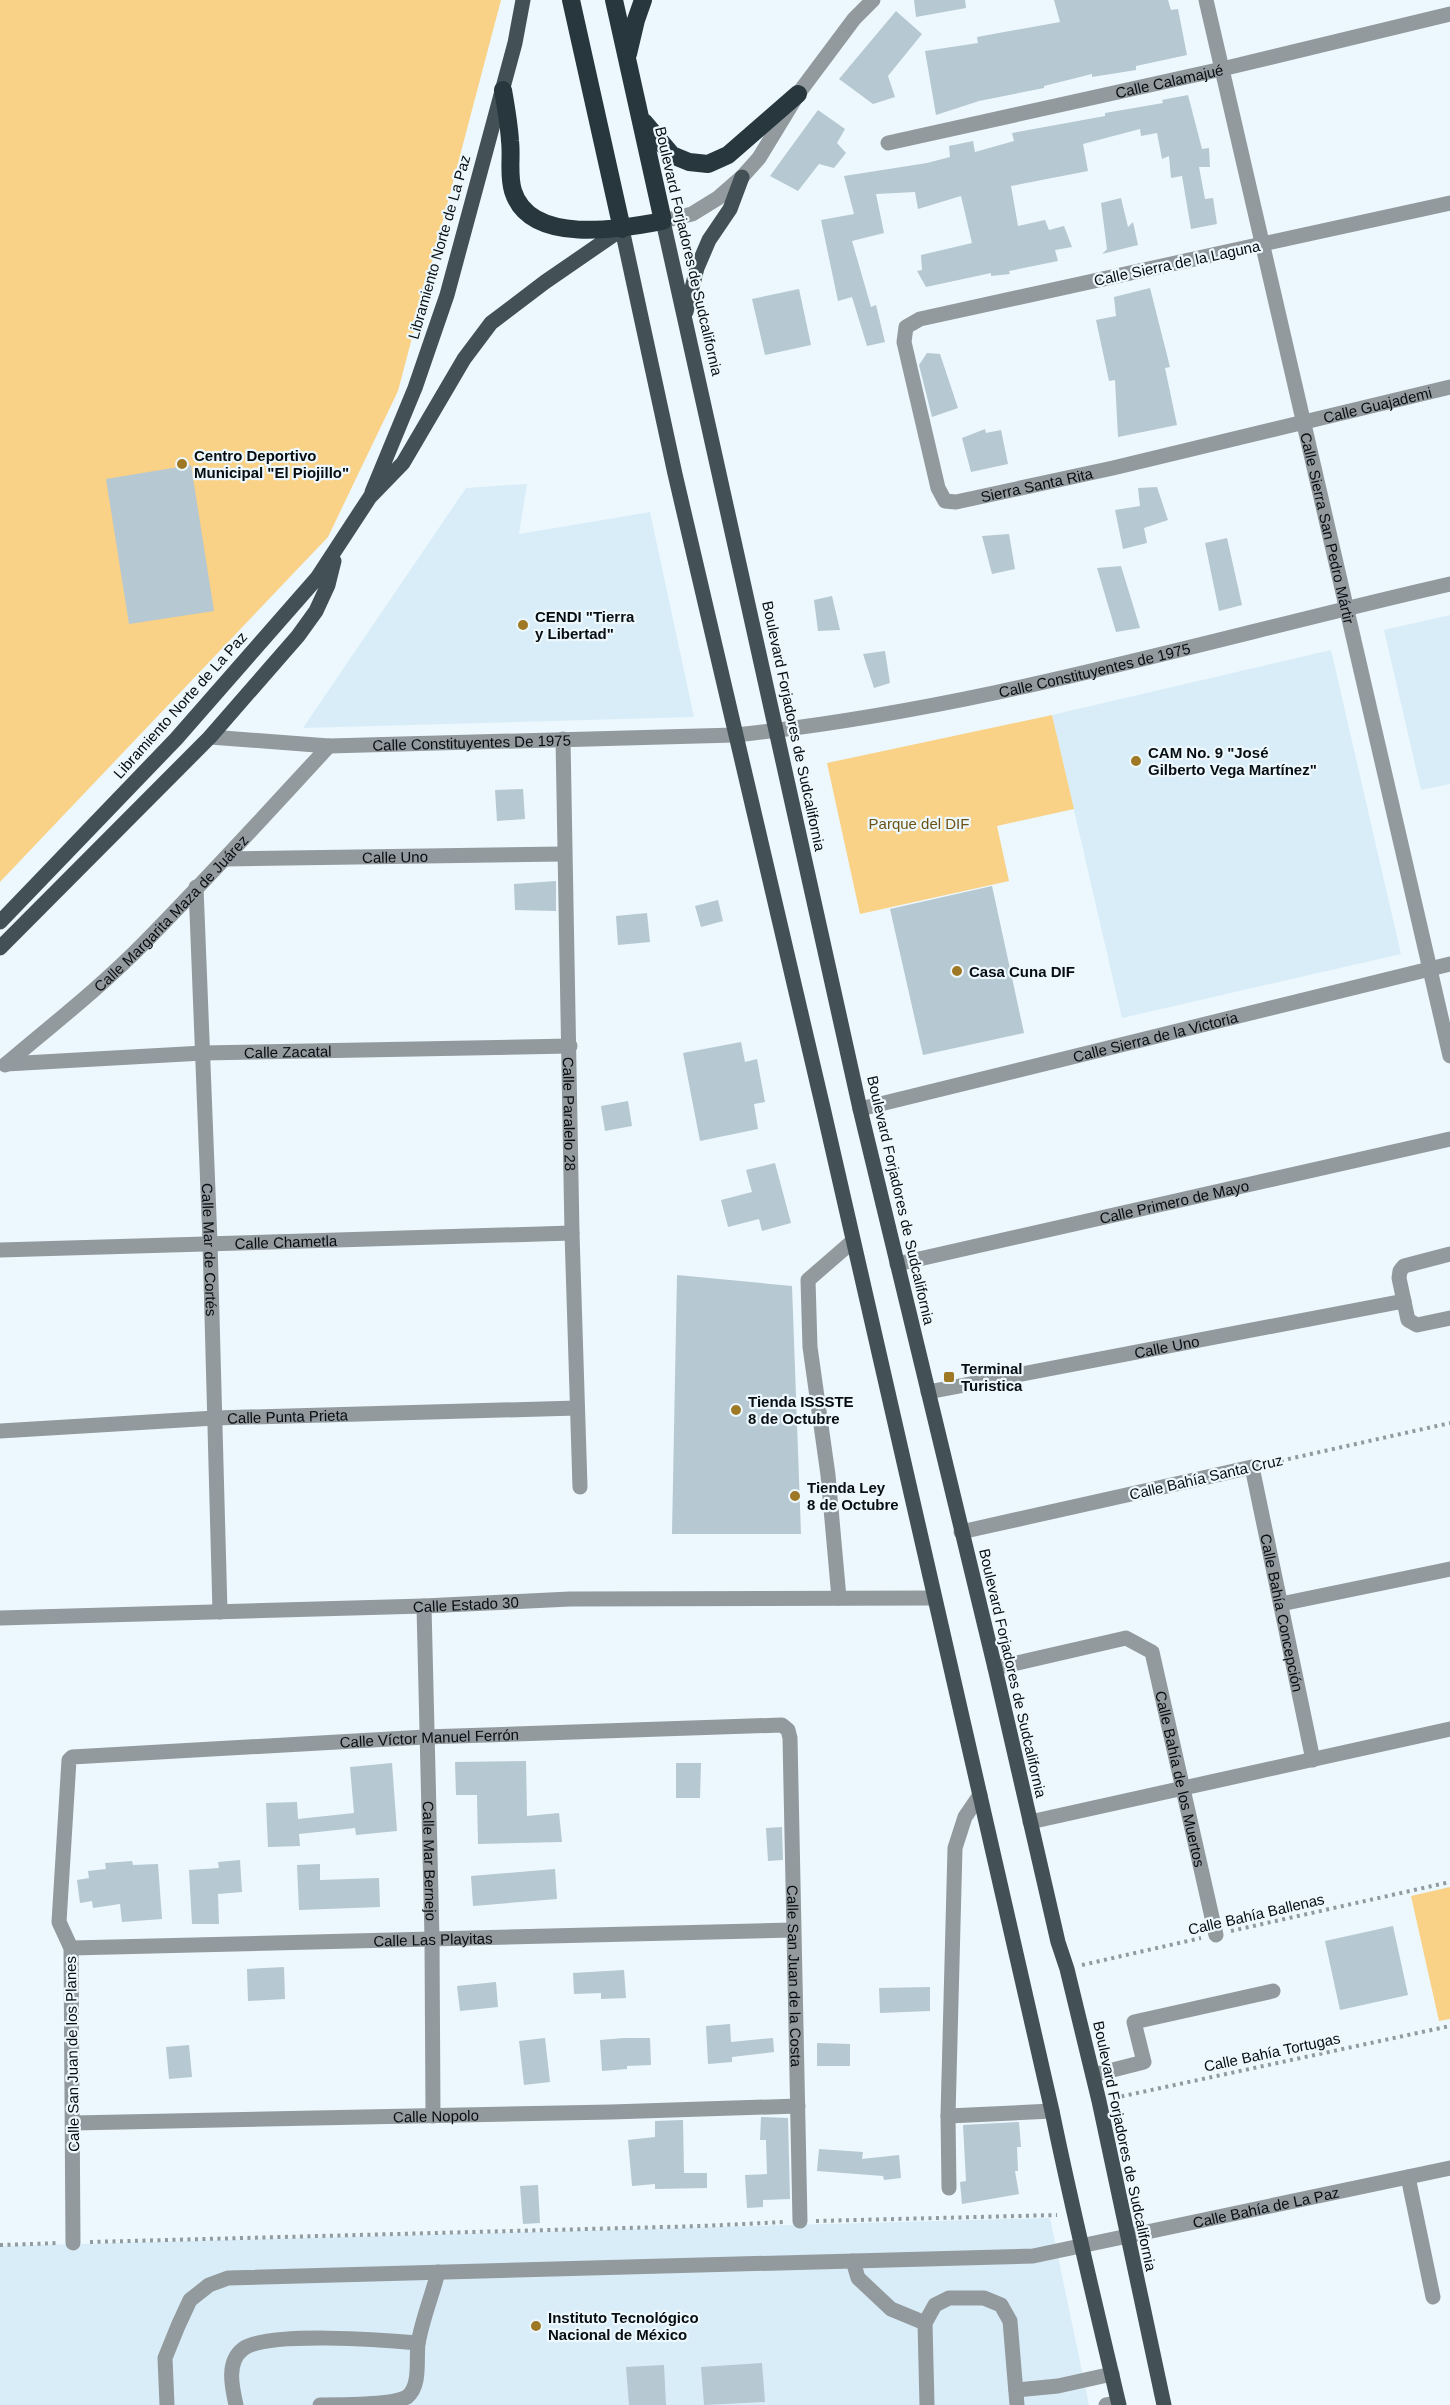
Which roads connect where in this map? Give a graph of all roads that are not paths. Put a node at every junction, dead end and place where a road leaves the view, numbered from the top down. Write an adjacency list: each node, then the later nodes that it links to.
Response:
1 (523, 0): 10 (main road, Libramiento Norte de La Paz)
2 (571, 0): 17 (highway)
3 (614, 0): 8 (highway, Boulevard Forjadores de Sudcalifornia)
4 (643, 0): 8 (highway)
5 (873, 0): 11 (street)
6 (1206, 0): 9 (street, Calle Sierra San Pedro Mártir)
7 (1450, 14): 9 (street, Calle Calamajué)
8 (627, 58): 12 (highway, Boulevard Forjadores de Sudcalifornia)
9 (1222, 69): 13 (street, Calle Calamajué); 18 (street, Calle Sierra San Pedro Mártir)
10 (502, 90): 17 (highway); 23 (main road, Libramiento Norte de La Paz)
11 (798, 94): 12 (highway); 14 (street)
12 (642, 119): 16 (highway, Boulevard Forjadores de Sudcalifornia)
13 (888, 143)
14 (742, 177): 16 (street); 19 (main road)
15 (1450, 203): 18 (street, Calle Sierra de la Laguna)
16 (663, 221): 17 (highway); 19 (main road, Boulevard Forjadores de Sudcalifornia)
17 (622, 229): 23 (main road, Libramiento Norte de La Paz); 28 (main road)
18 (1262, 245): 20 (street, Calle Sierra de la Laguna); 22 (street, Calle Sierra San Pedro Mártir)
19 (685, 315): 27 (main road, Boulevard Forjadores de Sudcalifornia)
20 (906, 327): 22 (street, Sierra Santa Rita)
21 (1450, 387): 22 (street, Calle Guajademi)
22 (1304, 421): 26 (street, Calle Sierra San Pedro Mártir)
23 (370, 497): 24 (main road, Libramiento Norte de La Paz)
24 (337, 549): 29 (main road); 35 (main road, Libramiento Norte de La Paz)
25 (1450, 584): 26 (street, Calle Constituyentes de 1975)
26 (1347, 607): 27 (street, Calle Constituyentes de 1975); 38 (street, Calle Sierra San Pedro Mártir)
27 (776, 730): 28 (street, Calle Constituyentes de 1975); 43 (main road, Boulevard Forjadores de Sudcalifornia)
28 (735, 735): 30 (street, Calle Constituyentes De 1975); 46 (main road)
29 (210, 737): 31 (street, Calle Constituyentes De 1975); 36 (main road)
30 (563, 739): 31 (street, Calle Constituyentes De 1975); 32 (street, Calle Paralelo 28)
31 (328, 746): 33 (street, Calle Margarita Maza de Juárez)
32 (564, 854): 33 (street, Calle Uno); 39 (street, Calle Paralelo 28)
33 (225, 859): 34 (street, Calle Margarita Maza de Juárez)
34 (196, 887): 40 (street, Calle Mar de Cortés); 42 (street, Calle Margarita Maza de Juárez)
35 (0, 922)
36 (0, 948)
37 (1450, 964): 38 (street, Calle Sierra de la Victoria)
38 (1428, 969): 41 (street, Calle Sierra San Pedro Mártir); 43 (street, Calle Sierra de la Victoria)
39 (570, 1046): 40 (street, Calle Zacatal); 45 (street, Calle Paralelo 28)
40 (203, 1053): 42 (street, Calle Zacatal); 47 (street, Calle Mar de Cortés)
41 (1450, 1056)
42 (3, 1066)
43 (860, 1108): 50 (main road, Boulevard Forjadores de Sudcalifornia)
44 (1450, 1139): 50 (street, Calle Primero de Mayo)
45 (572, 1233): 47 (street, Calle Chametla); 54 (street, Calle Paralelo 28)
46 (853, 1241): 61 (street); 62 (main road)
47 (210, 1242): 48 (street, Calle Chametla); 55 (street, Calle Mar de Cortés)
48 (0, 1250)
49 (1450, 1254): 51 (street)
50 (897, 1264): 53 (main road, Boulevard Forjadores de Sudcalifornia)
51 (1404, 1301): 52 (street); 53 (street, Calle Uno)
52 (1450, 1318)
53 (928, 1392): 59 (main road, Boulevard Forjadores de Sudcalifornia)
54 (577, 1408): 55 (street, Calle Punta Prieta); 58 (street, Calle Paralelo 28)
55 (214, 1418): 56 (street, Calle Punta Prieta); 65 (street, Calle Mar de Cortés)
56 (0, 1431)
57 (1252, 1467): 59 (street, Calle Bahía Santa Cruz); 63 (street, Calle Bahía Concepción)
58 (580, 1487)
59 (961, 1532): 67 (main road, Boulevard Forjadores de Sudcalifornia)
60 (1450, 1569): 63 (street)
61 (838, 1598): 62 (street, Calle Estado 30); 64 (street, Calle Estado 30)
62 (934, 1598): 74 (main road)
63 (1281, 1604): 72 (street, Calle Bahía Concepción)
64 (424, 1606): 65 (street, Calle Estado 30); 70 (street, Calle Mar Bernejo)
65 (220, 1612): 66 (street, Calle Estado 30)
66 (0, 1618)
67 (995, 1668): 73 (street, Calle Bahía de los Muertos); 75 (main road, Boulevard Forjadores de Sudcalifornia)
68 (1450, 1729): 72 (street)
69 (788, 1730): 70 (street, Calle Víctor Manuel Ferrón); 76 (street, Calle San Juan de la Costa)
70 (426, 1737): 71 (street, Calle Víctor Manuel Ferrón); 78 (street, Calle Mar Bernejo)
71 (69, 1760): 79 (street, Calle San Juan de los Planes)
72 (1313, 1760): 73 (street)
73 (1181, 1789): 75 (street); 77 (street, Calle Bahía de los Muertos)
74 (980, 1795): 83 (main road); 85 (street)
75 (1030, 1822): 81 (main road, Boulevard Forjadores de Sudcalifornia)
76 (793, 1930): 78 (street, Calle Las Playitas); 82 (street, Calle San Juan de la Costa)
77 (1216, 1935)
78 (432, 1938): 79 (street, Calle Las Playitas); 84 (street, Calle Mar Bernejo)
79 (71, 1948): 86 (street, Calle San Juan de los Planes)
80 (1273, 1991): 81 (street)
81 (1093, 2075): 91 (main road, Boulevard Forjadores de Sudcalifornia)
82 (798, 2106): 84 (street, Calle Nopolo); 90 (street, Calle San Juan de la Costa)
83 (1052, 2111): 85 (street); 93 (main road)
84 (433, 2116): 86 (street, Calle Nopolo)
85 (948, 2116): 89 (street)
86 (73, 2122): 92 (street, Calle San Juan de los Planes)
87 (1450, 2168): 88 (street, Calle Bahía de La Paz)
88 (1408, 2177): 91 (street, Calle Bahía de La Paz); 96 (street)
89 (949, 2188)
90 (800, 2221)
91 (1127, 2237): 93 (street, Calle Bahía de La Paz); 106 (main road, Boulevard Forjadores de Sudcalifornia)
92 (73, 2243)
93 (1083, 2247): 94 (street, Calle Bahía de La Paz); 99 (main road)
94 (853, 2261): 95 (street, Calle Bahía de La Paz); 97 (street)
95 (438, 2272): 98 (street); 102 (street, Calle Bahía de La Paz)
96 (1433, 2297)
97 (925, 2323): 100 (street); 105 (street)
98 (418, 2343): 103 (street); 104 (street)
99 (1112, 2374): 100 (street); 101 (main road)
100 (1016, 2398)
101 (1114, 2404)
102 (167, 2405)
103 (236, 2405)
104 (320, 2405)
105 (927, 2405)
106 (1164, 2405)

